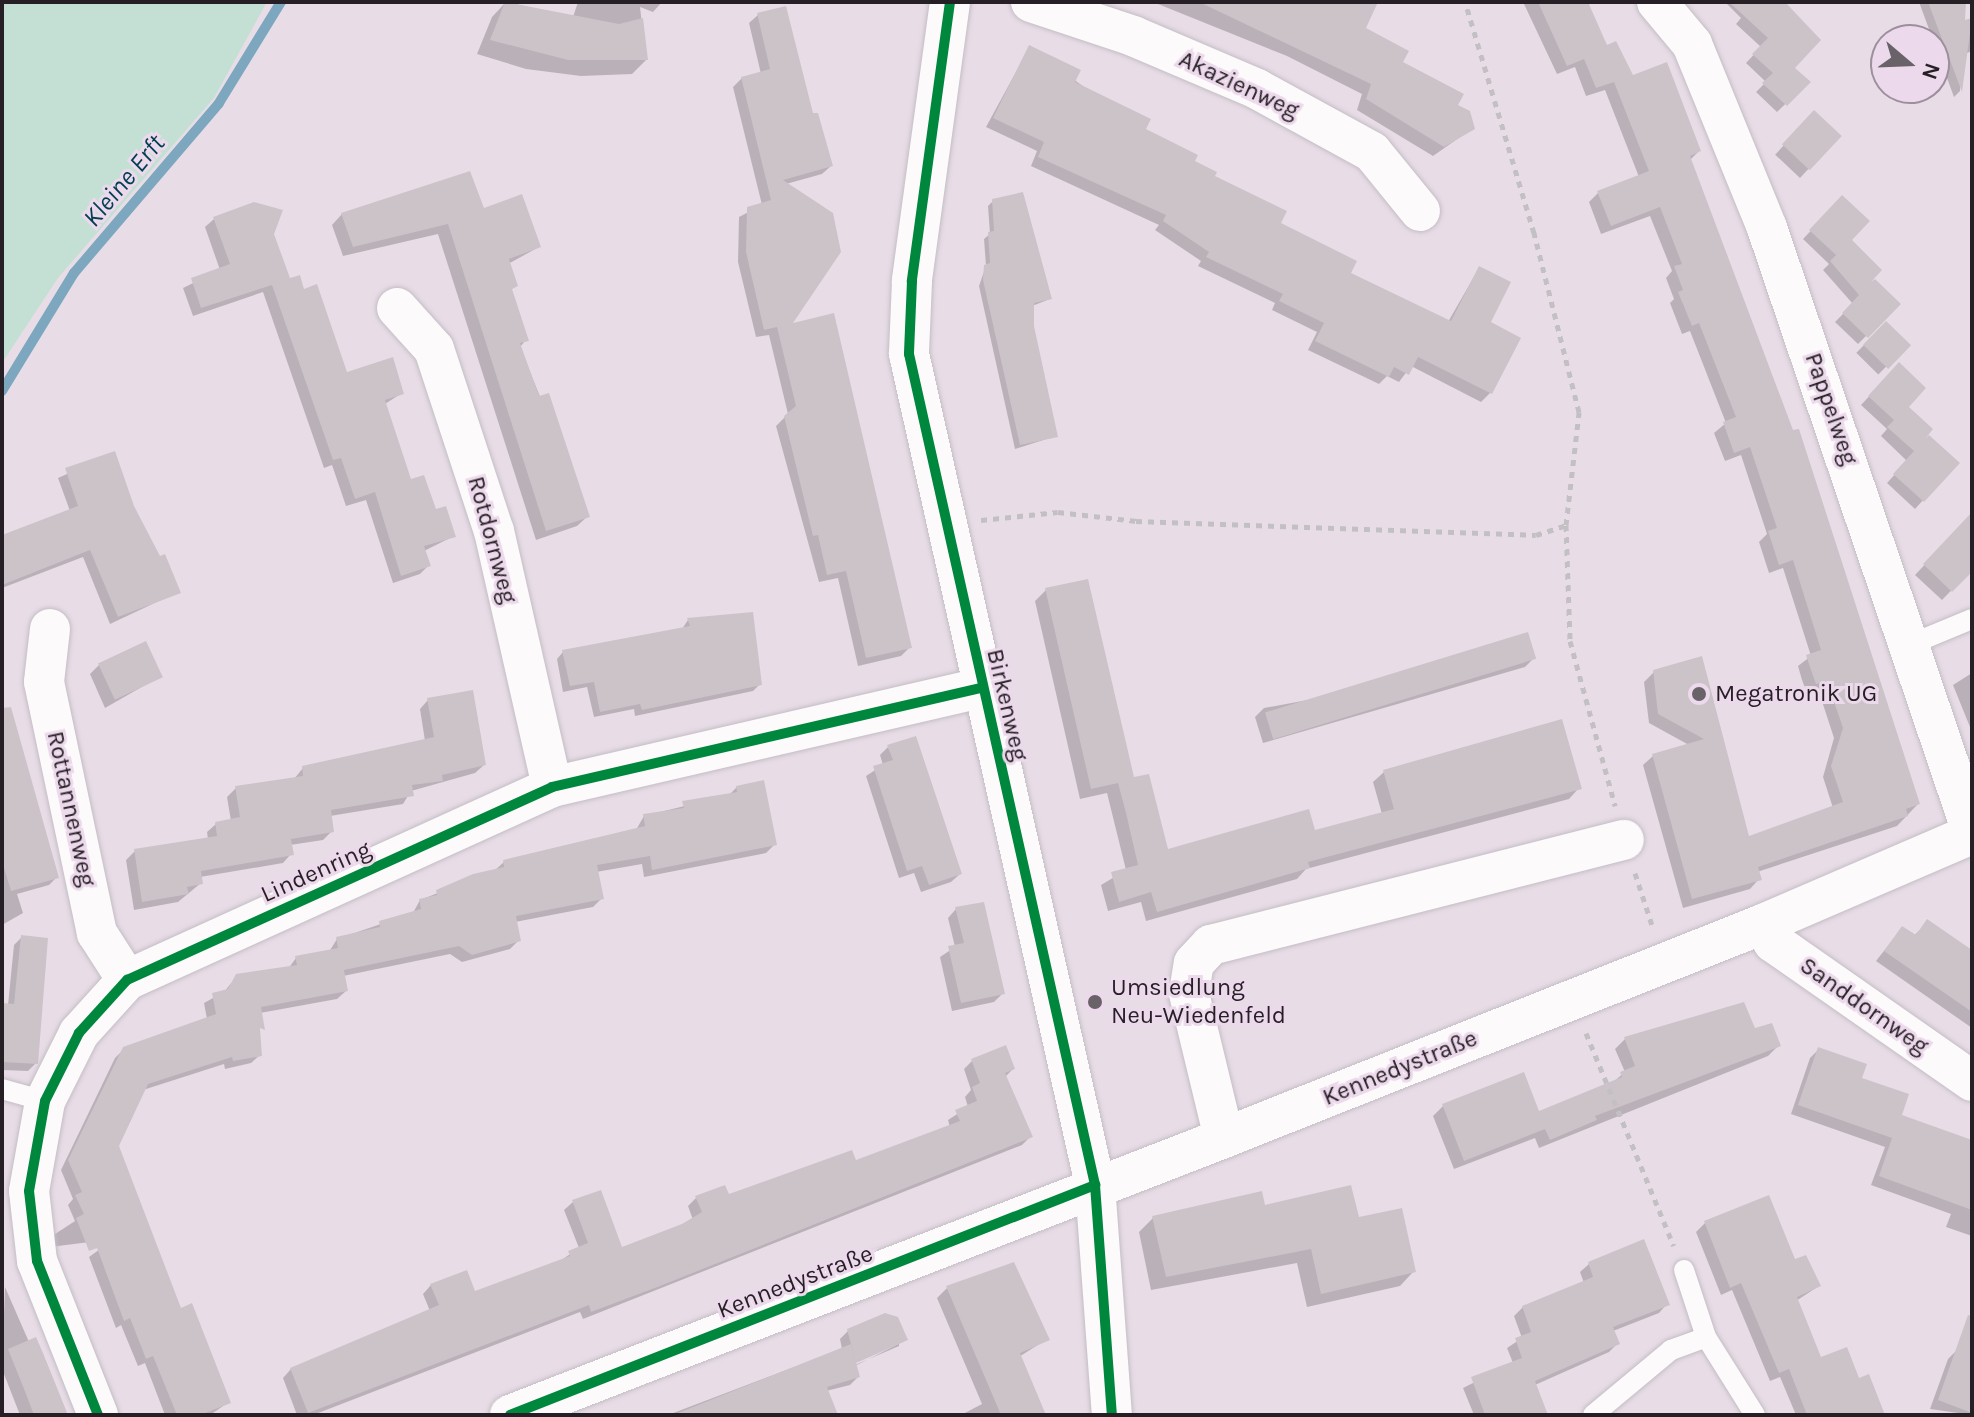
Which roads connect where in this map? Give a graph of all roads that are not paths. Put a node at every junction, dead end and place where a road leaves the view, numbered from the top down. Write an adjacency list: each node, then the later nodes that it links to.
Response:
1 (950, 2): 9 (street, Birkenweg)
2 (1031, 2): 4 (street, Akazienweg)
3 (1657, 2): 8 (street, Pappelweg)
4 (1420, 211)
5 (397, 308): 10 (street, Rotdornweg)
6 (1972, 619): 8 (lane)
7 (50, 629): 14 (street, Rottannenweg)
8 (1907, 646): 11 (street, Pappelweg)
9 (982, 688): 10 (street, Lindenring); 19 (street, Birkenweg)
10 (552, 787): 14 (street, Lindenring)
11 (1972, 833): 13 (street, Kennedystraße)
12 (1624, 840): 18 (street)
13 (1763, 924): 15 (street, Sanddornweg); 18 (street, Kennedystraße)
14 (127, 980): 17 (street, Lindenring)
15 (1972, 1081)
16 (2, 1089): 17 (lane)
17 (45, 1101): 20 (street, Lindenring)
18 (1224, 1138): 19 (street, Kennedystraße)
19 (1095, 1185): 24 (street, Kennedystraße); 25 (street, Birkenweg)
20 (19, 1251): 23 (street, Lindenring)
21 (1684, 1270): 22 (lane)
22 (1706, 1337): 26 (lane); 27 (lane)
23 (98, 1415)
24 (511, 1415)
25 (1112, 1415)
26 (1593, 1415)
27 (1755, 1415)

